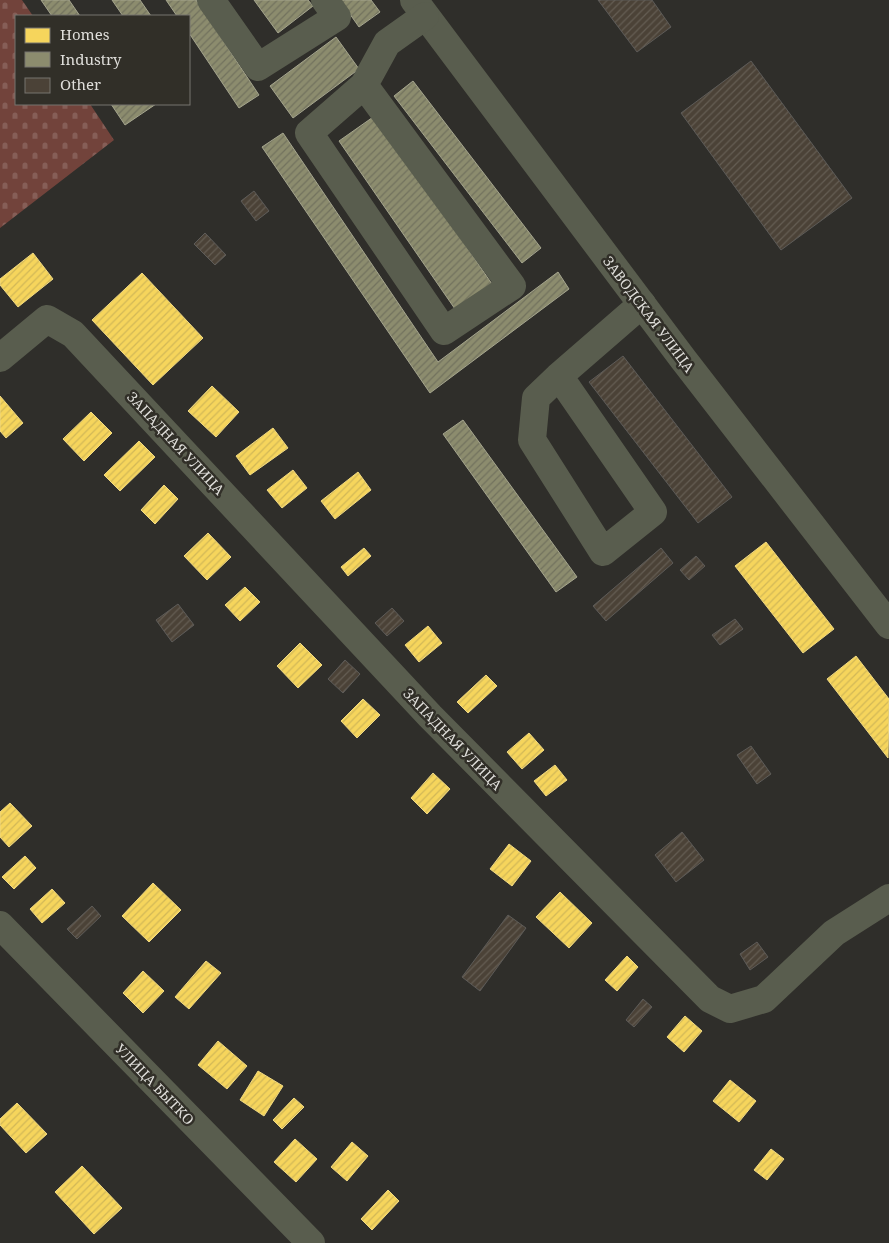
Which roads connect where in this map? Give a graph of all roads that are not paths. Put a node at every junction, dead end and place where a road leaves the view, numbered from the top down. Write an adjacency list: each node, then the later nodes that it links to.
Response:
1 (211, 0): 2 (street)
2 (325, 0)
3 (420, 8): 4 (street); 5 (street, ЗАВОДСКАЯ УЛИЦА)
4 (364, 84): 4 (street)
5 (642, 304): 7 (street); 8 (street, ЗАВОДСКАЯ УЛИЦА)
6 (0, 358): 9 (street, ЗАПАДНАЯ УЛИЦА)
7 (559, 376): 7 (street)
8 (889, 625)
9 (889, 898)
10 (0, 925): 11 (street, УЛИЦА БЫТКО)
11 (310, 1243)

